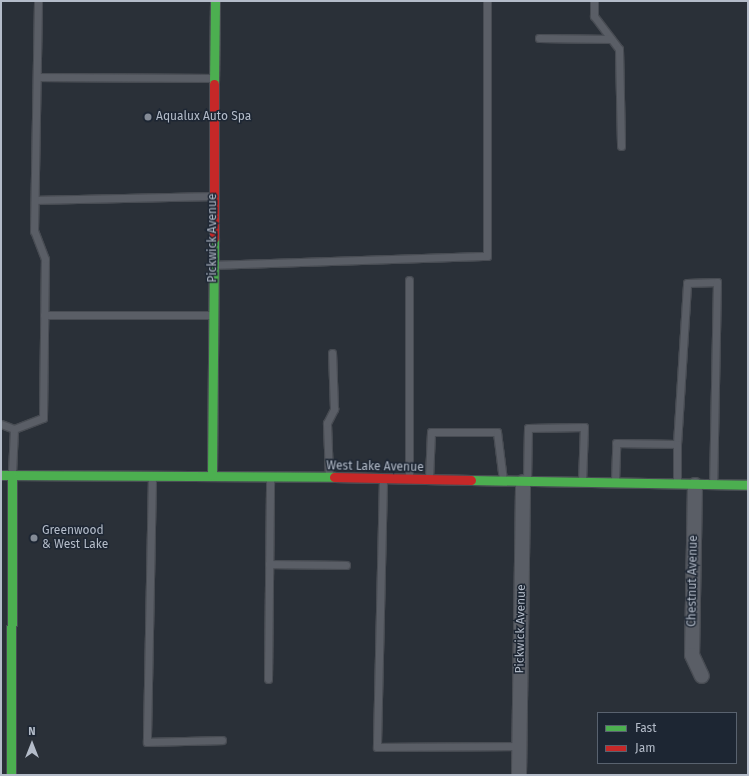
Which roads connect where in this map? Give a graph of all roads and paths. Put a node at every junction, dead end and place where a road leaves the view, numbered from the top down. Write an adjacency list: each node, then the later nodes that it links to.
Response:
1 (38, 1): 7 (lane)
2 (215, 1): 8 (street, Pickwick Avenue)
3 (487, 1): 12 (lane)
4 (594, 1): 6 (lane)
5 (539, 38): 6 (lane)
6 (611, 39): 9 (lane)
7 (37, 77): 8 (lane); 11 (lane)
8 (214, 78): 10 (street, Pickwick Avenue)
9 (621, 146)
10 (214, 196): 11 (lane); 12 (street, Pickwick Avenue)
11 (35, 200): 14 (lane)
12 (213, 265): 15 (street, Pickwick Avenue)
13 (409, 280): 27 (lane)
14 (44, 315): 15 (lane); 18 (lane)
15 (213, 315): 21 (street, Pickwick Avenue)
16 (332, 353): 25 (lane)
17 (1, 424): 18 (lane)
18 (14, 429): 22 (lane)
19 (677, 444): 32 (lane); 33 (lane); 35 (lane)
20 (1, 475): 22 (street, West Lake Avenue)
21 (212, 475): 23 (street, West Lake Avenue); 24 (street, West Lake Avenue)
22 (12, 476): 23 (street, West Lake Avenue); 42 (street)
23 (152, 476): 43 (lane)
24 (270, 477): 25 (street, West Lake Avenue); 37 (lane)
25 (329, 478): 26 (street, West Lake Avenue)
26 (383, 479): 27 (street, West Lake Avenue); 44 (lane)
27 (409, 480): 28 (street, West Lake Avenue)
28 (429, 480): 29 (street, West Lake Avenue); 29 (lane)
29 (503, 482): 30 (street, West Lake Avenue)
30 (525, 482): 31 (street, West Lake Avenue); 31 (lane); 44 (street, Pickwick Avenue)
31 (582, 483): 32 (street, West Lake Avenue)
32 (615, 484): 33 (street, West Lake Avenue)
33 (677, 484): 34 (street, West Lake Avenue)
34 (695, 485): 35 (street, West Lake Avenue); 39 (street, Chestnut Avenue)
35 (713, 485): 36 (street, West Lake Avenue)
36 (748, 485)
37 (269, 564): 38 (lane); 40 (lane)
38 (346, 565)
39 (702, 676)
40 (268, 680)
41 (1, 697): 42 (lane)
42 (11, 697): 45 (street)
43 (222, 740)
44 (519, 746): 46 (street, Pickwick Avenue)
45 (11, 775)
46 (519, 775)

